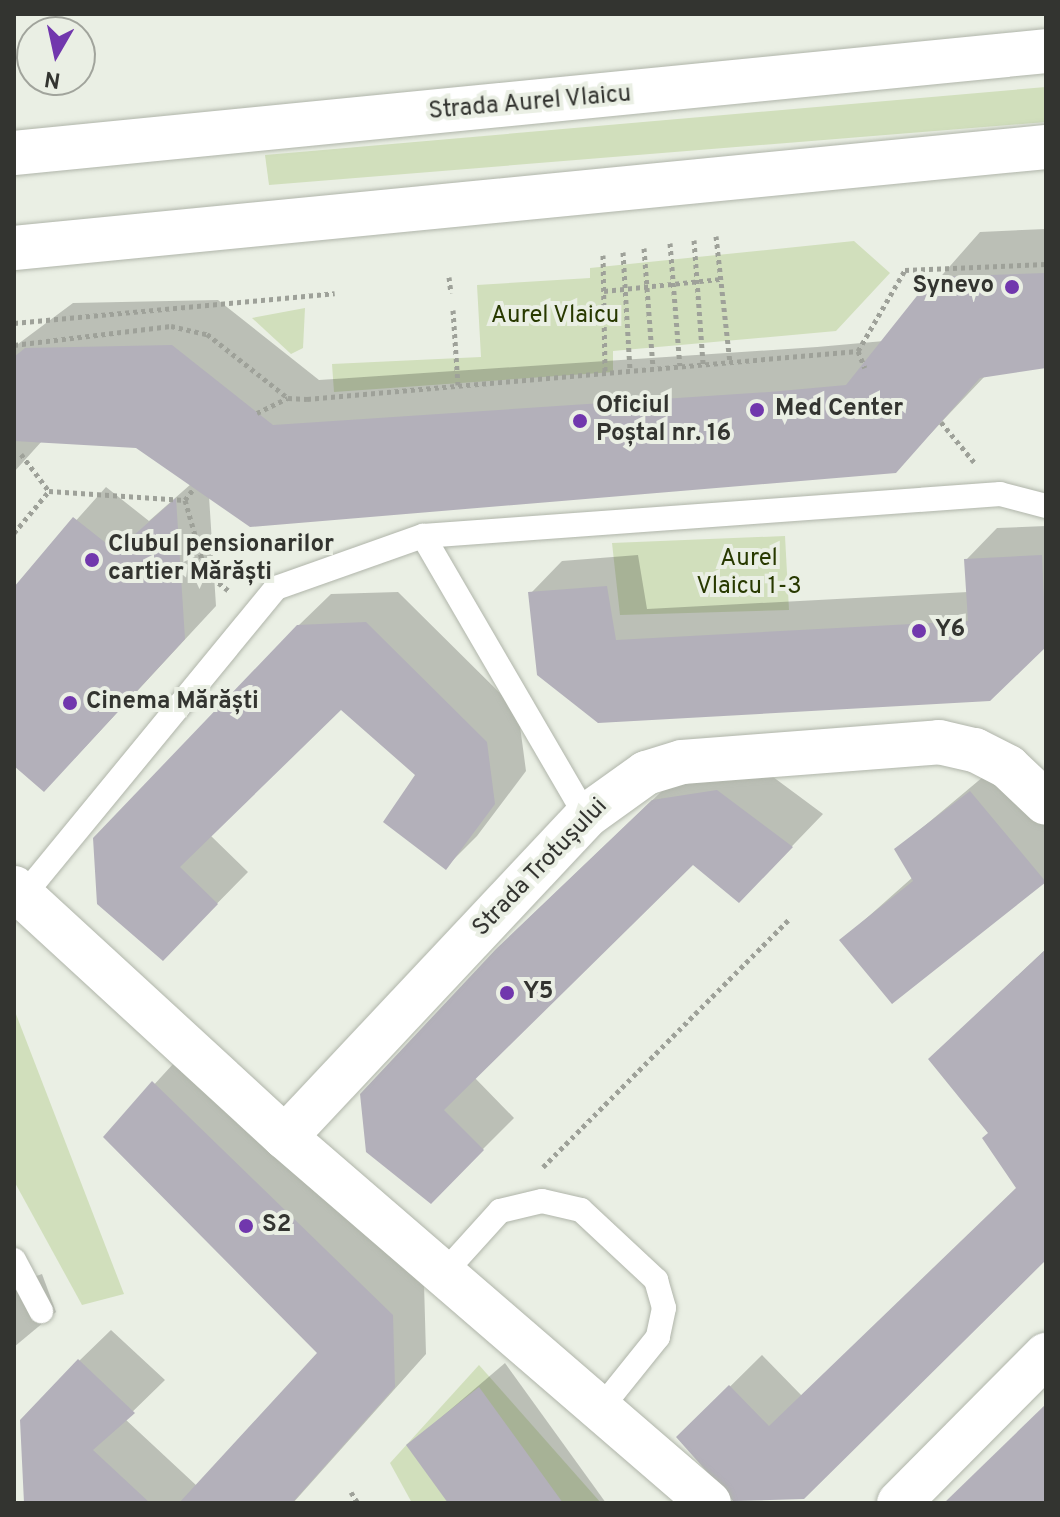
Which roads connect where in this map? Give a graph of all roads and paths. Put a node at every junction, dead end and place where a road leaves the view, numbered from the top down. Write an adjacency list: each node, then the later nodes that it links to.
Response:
1 (1046, 51): 3 (street, Strada Aurel Vlaicu)
2 (1046, 147): 7 (street)
3 (14, 153)
4 (716, 236): 13 (path)
5 (694, 240): 14 (path)
6 (670, 243): 15 (path)
7 (14, 248)
8 (644, 248): 16 (path)
9 (623, 252): 17 (path)
10 (603, 255): 18 (path)
11 (1046, 264): 24 (path)
12 (449, 277): 20 (path)
13 (721, 279): 14 (path); 25 (path)
14 (697, 282): 15 (path); 26 (path)
15 (674, 284): 16 (path); 27 (path)
16 (647, 287): 17 (path); 28 (path)
17 (625, 289): 18 (path); 30 (path)
18 (604, 291): 31 (path)
19 (335, 293): 22 (path)
20 (451, 293)
21 (453, 310): 32 (path)
22 (14, 323)
23 (14, 345): 33 (path)
24 (858, 351): 25 (path); 29 (path)
25 (730, 362): 26 (path)
26 (703, 364): 27 (path)
27 (680, 366): 28 (path)
28 (653, 368): 30 (path)
29 (865, 368)
30 (630, 371): 31 (path)
31 (605, 373): 32 (path)
32 (458, 385): 33 (path)
33 (288, 398): 34 (path)
34 (257, 413)
35 (21, 454): 37 (path)
36 (194, 488): 38 (path)
37 (49, 491): 38 (path); 40 (path)
38 (185, 500): 42 (path)
39 (1046, 506): 41 (lane)
40 (14, 533)
41 (423, 536): 42 (lane); 44 (lane)
42 (256, 613): 45 (lane)
43 (1046, 803): 44 (street, Strada Trotușului)
44 (586, 816): 47 (street, Strada Trotușului)
45 (19, 892): 47 (street)
46 (790, 918): 48 (path)
47 (285, 1137): 50 (street)
48 (500, 1211): 50 (lane); 53 (lane)
49 (14, 1260): 51 (lane)
50 (443, 1274): 53 (street)
51 (41, 1311)
52 (1046, 1355): 57 (street)
53 (601, 1408): 56 (street)
54 (351, 1492): 55 (path)
55 (358, 1503)
56 (709, 1503)
57 (899, 1503)

